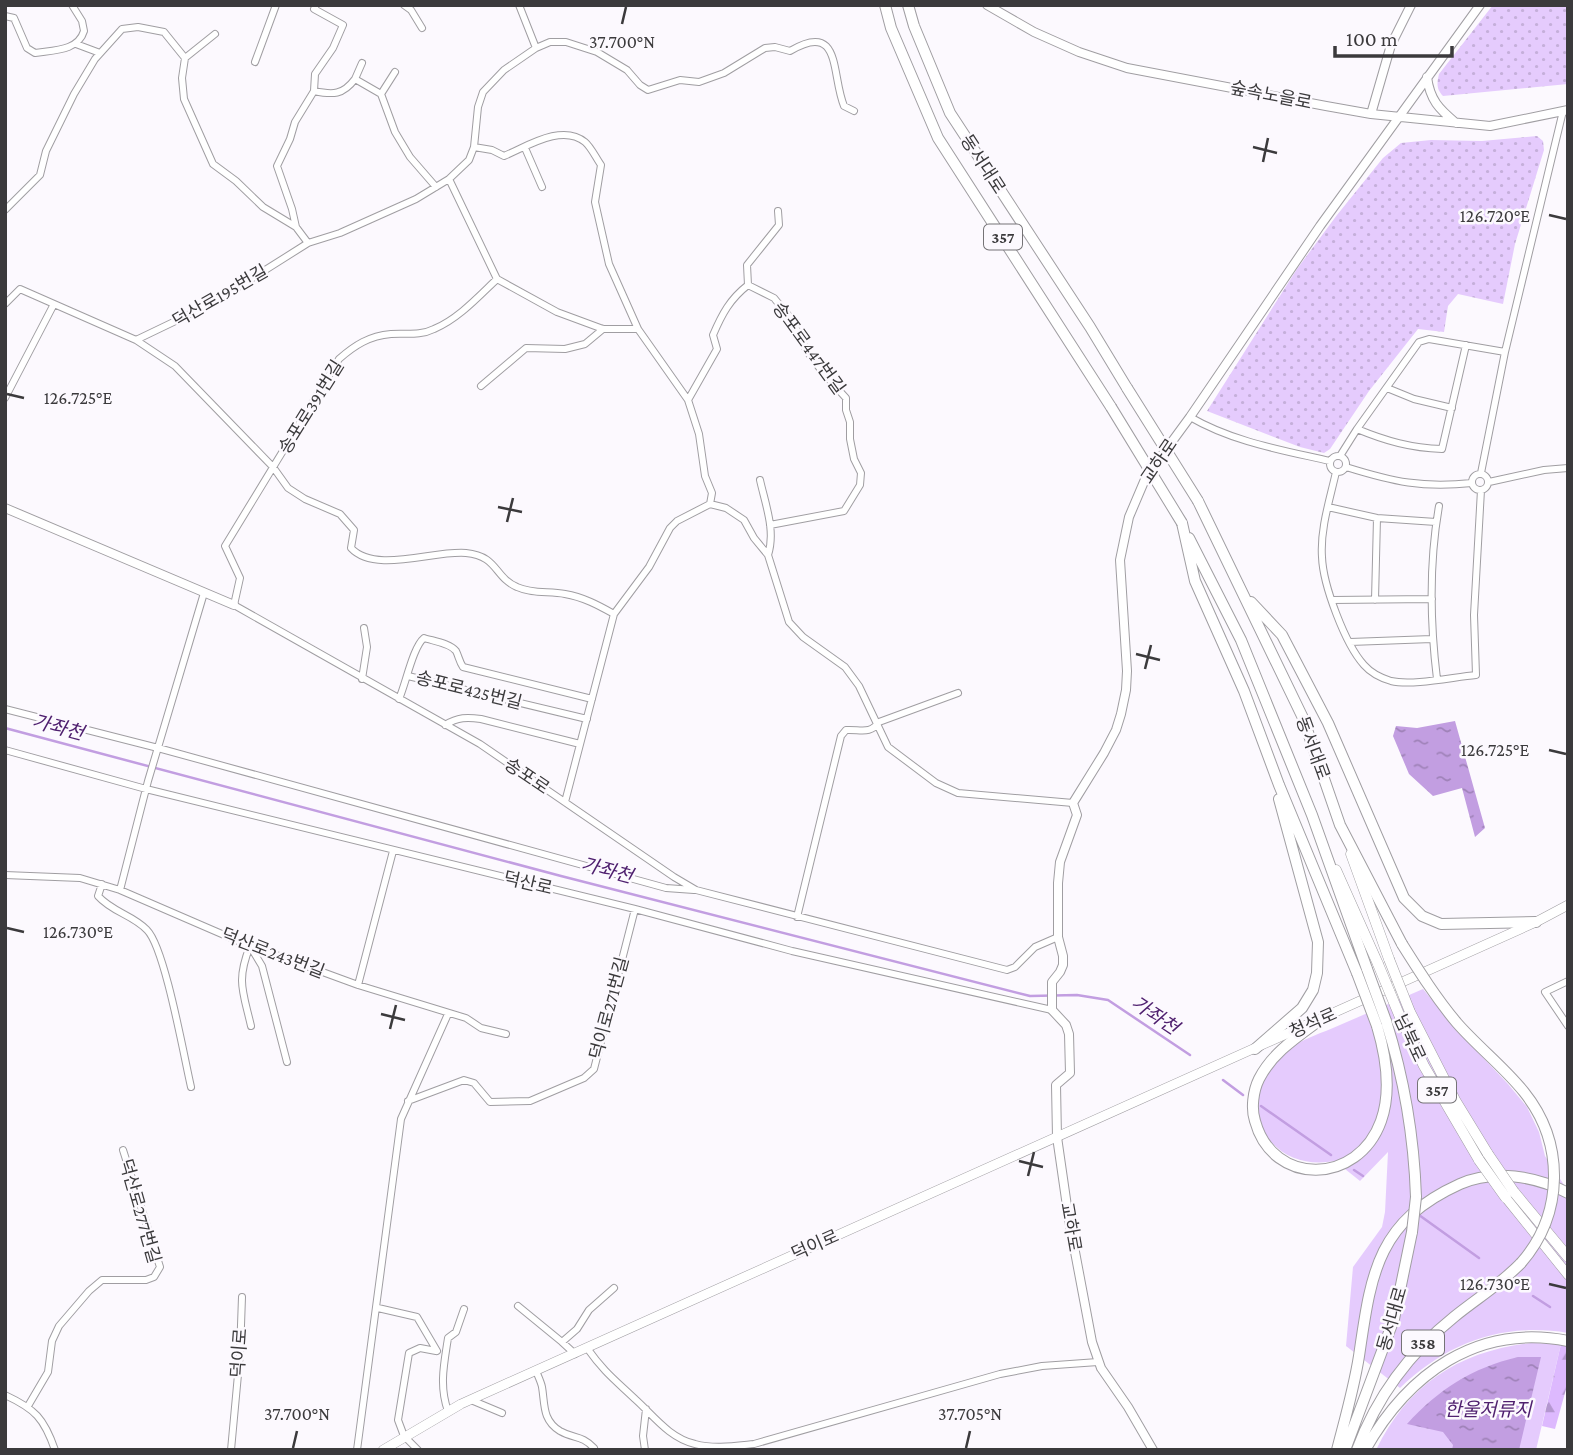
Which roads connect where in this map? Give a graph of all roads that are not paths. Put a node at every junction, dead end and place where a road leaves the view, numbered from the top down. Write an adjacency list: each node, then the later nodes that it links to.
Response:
1 (72, 5): 16 (street)
2 (276, 5): 20 (street)
3 (404, 5): 14 (street)
4 (519, 5): 17 (street)
5 (885, 5): 74 (highway, 동서대로 / 357, bridge)
6 (908, 5): 78 (highway, 동서대로 / 357, bridge)
7 (987, 5): 29 (street, 숲속노을로)
8 (1411, 5): 29 (street)
9 (1480, 5): 23 (street, 교하로)
10 (315, 7): 13 (street)
11 (5, 16): 16 (street)
12 (352, 23): 13 (street)
13 (343, 25): 25 (street)
14 (422, 28)
15 (215, 34): 19 (street)
16 (76, 44): 18 (street)
17 (536, 48): 28 (street); 32 (street)
18 (100, 53): 19 (street); 37 (street)
19 (185, 58): 39 (street)
20 (255, 62)
21 (362, 63): 24 (street)
22 (395, 72): 26 (street)
23 (1427, 78): 30 (street, 교하로); 31 (street)
24 (355, 79): 25 (street); 26 (street)
25 (314, 91): 39 (street)
26 (381, 94): 35 (street)
27 (1565, 110): 31 (street, 숲속노을로); 49 (street)
28 (854, 111)
29 (1371, 114): 30 (street, 숲속노을로)
30 (1399, 116): 31 (street, 숲속노을로); 55 (street, 교하로)
31 (1455, 123)
32 (474, 147): 33 (street); 34 (street, 덕산로195번길)
33 (525, 148): 36 (street); 46 (street)
34 (449, 179): 35 (street, 덕산로195번길); 41 (street)
35 (436, 187): 40 (street, 덕산로195번길)
36 (542, 187)
37 (5, 210)
38 (778, 211): 42 (street)
39 (296, 227): 40 (street)
40 (308, 243): 47 (street, 덕산로195번길)
41 (497, 279): 45 (street); 59 (street, 송포로391번길)
42 (748, 285): 53 (street); 75 (street, 송포로447번길)
43 (5, 304): 44 (street)
44 (54, 304): 47 (street); 52 (street)
45 (603, 329): 46 (street); 50 (street)
46 (639, 329): 53 (street)
47 (136, 340): 59 (street, 송포로391번길)
48 (1466, 345): 49 (street); 51 (street); 54 (street)
49 (1505, 352): 63 (street)
50 (481, 386)
51 (1387, 388): 54 (street); 56 (street)
52 (5, 398)
53 (688, 400): 68 (street)
54 (1452, 408): 56 (street)
55 (1190, 417): 58 (street); 103 (street, 교하로)
56 (1357, 429): 57 (street)
57 (1340, 456): 58 (street); 60 (street)
58 (1330, 461): 62 (street)
59 (274, 467): 82 (street, 송포로391번길); 83 (street, 송포로391번길)
60 (1346, 467): 62 (street); 66 (street)
61 (1568, 468): 65 (street)
62 (1336, 472): 70 (street)
63 (1481, 473): 65 (street); 66 (street)
64 (760, 480): 75 (street)
65 (1489, 482): 67 (street)
66 (1472, 483): 67 (street)
67 (1481, 491): 89 (street)
68 (710, 504): 76 (street); 83 (street)
69 (1439, 506): 73 (street)
70 (1328, 507): 72 (street); 80 (street)
71 (5, 508): 77 (street, 송포로)
72 (1377, 518): 73 (street); 81 (street)
73 (1436, 522): 79 (street)
74 (1182, 523): 98 (highway); 104 (highway, 동서대로 / 357)
75 (770, 525): 76 (street)
76 (768, 555): 95 (street)
77 (204, 593): 82 (street, 송포로); 100 (street)
78 (1243, 594): 105 (highway, 동서대로 / 357); 114 (highway)
79 (1432, 599): 81 (street); 85 (street)
80 (1332, 600): 81 (street); 86 (street)
81 (1375, 600)
82 (234, 605): 88 (street, 송포로)
83 (614, 614): 92 (street)
84 (364, 628): 88 (street)
85 (1432, 639): 86 (street); 89 (street)
86 (1350, 642): 89 (street)
87 (408, 676): 91 (street); 92 (street, 송포로425번길); 94 (street, 송포로425번길)
88 (362, 679): 91 (street, 송포로)
89 (1437, 679)
90 (958, 693): 95 (street)
91 (399, 699): 96 (street, 송포로)
92 (592, 699): 94 (street)
93 (5, 709): 100 (street, 덕산로)
94 (587, 719): 97 (street)
95 (877, 724): 103 (street); 113 (street)
96 (445, 725): 97 (street); 102 (street, 송포로)
97 (580, 744): 102 (street)
98 (1266, 749): 117 (highway); 128 (highway)
99 (5, 750): 101 (street, 덕산로)
100 (158, 750): 101 (street); 110 (street, 덕산로)
101 (146, 789): 106 (street, 덕산로); 109 (street)
102 (565, 802): 110 (street, 송포로)
103 (1073, 803): 115 (street, 교하로)
104 (1312, 815): 117 (highway, 동서대로 / 358)
105 (1340, 825): 122 (main road, 남북로 / 357, bridge); 169 (highway, 동서대로 / 358, bridge)
106 (393, 851): 112 (street, 덕산로); 119 (street)
107 (5, 875): 108 (street, 덕산로243번길)
108 (102, 884): 109 (street, 덕산로243번길); 130 (street)
109 (120, 890): 116 (street, 덕산로243번길)
110 (696, 890): 113 (street, 송포로)
111 (1568, 905): 114 (main road, 청석로)
112 (635, 909): 120 (street, 덕산로); 131 (street, 덕이로271번길)
113 (797, 917): 115 (street, 송포로)
114 (1536, 922): 123 (main road, 청석로)
115 (1058, 937): 120 (street, 교하로)
116 (250, 946): 119 (street, 덕산로243번길); 125 (street); 129 (street)
117 (1367, 969): 122 (main road, 남북로 / 357, bridge); 124 (highway, 동서대로 / 358, bridge)
118 (1568, 981): 126 (street)
119 (358, 985): 121 (street, 덕산로243번길)
120 (1052, 1010): 132 (street, 교하로)
121 (448, 1014): 127 (street, 덕산로243번길); 131 (street)
122 (1405, 1015): 135 (main road, 남북로 / 357, bridge)
123 (1320, 1020): 124 (highway); 128 (main road, 청석로)
124 (1381, 1023): 168 (highway, 동서대로 / 358, bridge)
125 (251, 1026)
126 (1568, 1026)
127 (506, 1034)
128 (1255, 1049): 132 (main road, 청석로)
129 (287, 1062)
130 (191, 1087)
131 (408, 1101): 141 (street)
132 (1057, 1137): 145 (main road, 덕이로); 149 (street, 교하로)
133 (123, 1150): 153 (street, 덕산로277번길)
134 (1568, 1193): 167 (highway)
135 (1510, 1195): 136 (main road, 남북로 / 357); 137 (main road, 남북로 / 357)
136 (1568, 1257)
137 (1568, 1275)
138 (614, 1288): 144 (street)
139 (243, 1297): 161 (street, 덕이로)
140 (518, 1306): 144 (street)
141 (377, 1308): 146 (street); 162 (street)
142 (464, 1309): 147 (street)
143 (1568, 1341): 170 (highway)
144 (562, 1342): 148 (street)
145 (587, 1348): 148 (main road, 덕이로); 154 (street)
146 (436, 1351): 147 (street); 157 (street)
147 (445, 1353): 155 (street)
148 (575, 1354): 150 (main road, 덕이로)
149 (1098, 1362): 159 (street); 166 (street, 교하로)
150 (537, 1371): 152 (main road, 덕이로); 158 (street)
151 (5, 1395): 153 (street)
152 (471, 1400): 155 (main road, 덕이로); 156 (street)
153 (28, 1406): 160 (street)
154 (646, 1409): 159 (street); 165 (street)
155 (448, 1411): 157 (main road, 덕이로)
156 (502, 1413)
157 (404, 1436): 163 (main road, 덕이로); 164 (street)
158 (594, 1448)
159 (745, 1448)
160 (55, 1450)
161 (231, 1450)
162 (357, 1450)
163 (383, 1450)
164 (418, 1450)
165 (645, 1450)
166 (1153, 1450)
167 (1337, 1450)
168 (1345, 1450)
169 (1357, 1450)
170 (1365, 1450)

